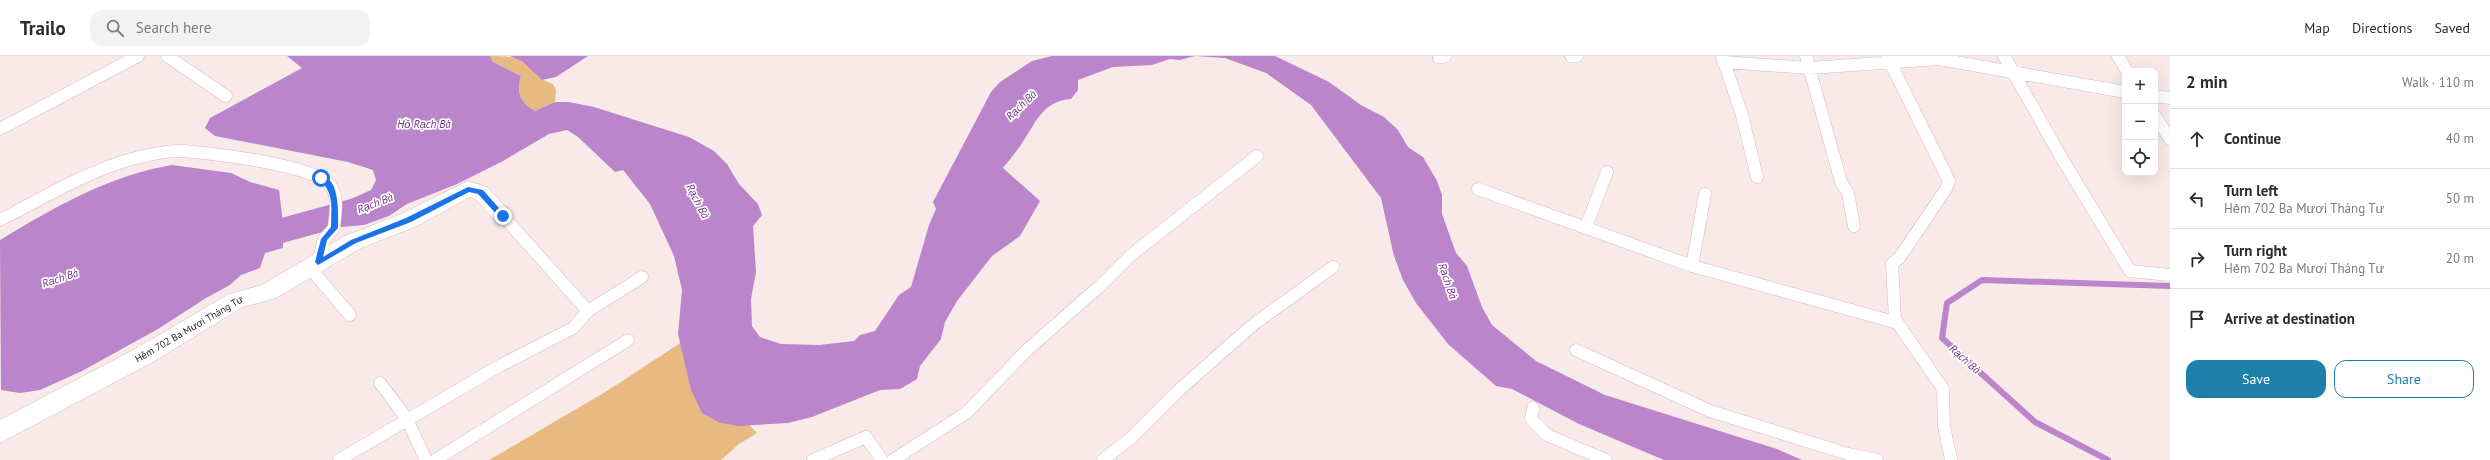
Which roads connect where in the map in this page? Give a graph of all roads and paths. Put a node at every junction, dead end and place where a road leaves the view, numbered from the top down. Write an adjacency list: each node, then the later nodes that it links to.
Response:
1 (138, 56): 16 (lane)
2 (167, 56): 12 (lane)
3 (1806, 56): 8 (lane)
4 (2004, 56): 10 (lane)
5 (2118, 56): 9 (lane)
6 (1722, 59): 8 (lane); 20 (lane)
7 (1889, 59): 8 (lane); 10 (lane); 34 (lane)
8 (1810, 68): 25 (lane)
9 (2125, 68)
10 (2013, 72): 11 (lane); 30 (lane)
11 (2122, 91)
12 (226, 96)
13 (2158, 96): 14 (lane)
14 (2170, 98)
15 (2158, 121): 17 (lane)
16 (0, 129)
17 (2170, 139)
18 (1257, 156): 46 (lane)
19 (1608, 172): 26 (lane)
20 (1756, 177)
21 (1478, 189): 26 (lane)
22 (1705, 194): 28 (lane)
23 (503, 216): 27 (street, Hẻm 702 Ba Mươi Tháng Tư); 32 (lane)
24 (0, 220): 27 (lane)
25 (1854, 226)
26 (1586, 227): 28 (lane)
27 (314, 265): 33 (lane); 40 (street, Hẻm 702 Ba Mươi Tháng Tư)
28 (1692, 266): 34 (lane)
29 (1333, 267): 47 (lane)
30 (2170, 275)
31 (642, 277): 32 (lane)
32 (588, 311): 39 (lane)
33 (350, 315)
34 (1898, 323): 50 (lane)
35 (628, 340): 43 (lane)
36 (1576, 350): 49 (lane)
37 (380, 383): 39 (lane)
38 (1533, 408): 48 (lane)
39 (407, 419): 41 (lane); 42 (lane)
40 (0, 432)
41 (339, 460)
42 (426, 460)
43 (435, 460)
44 (813, 460): 45 (lane)
45 (882, 460)
46 (894, 460)
47 (1103, 460)
48 (1606, 460)
49 (1877, 460)
50 (1951, 460)

